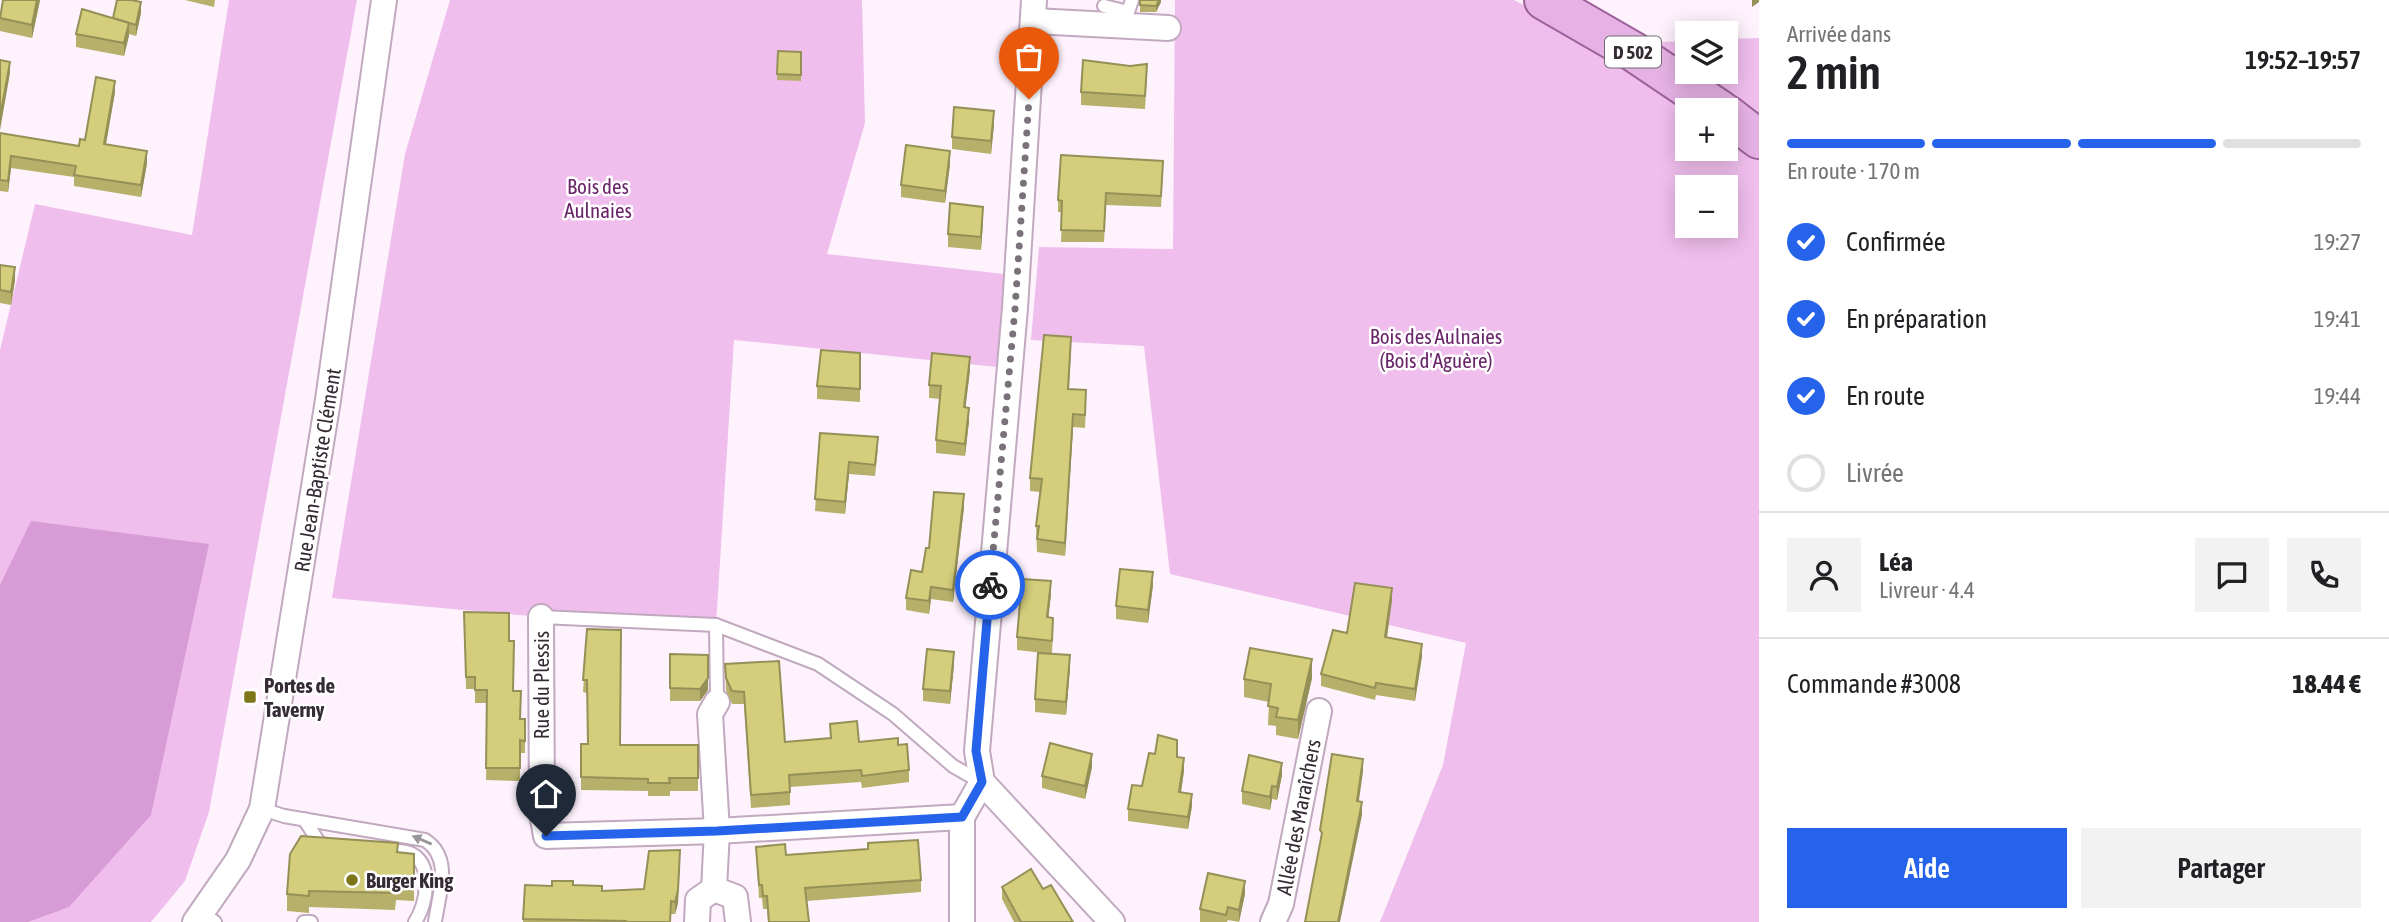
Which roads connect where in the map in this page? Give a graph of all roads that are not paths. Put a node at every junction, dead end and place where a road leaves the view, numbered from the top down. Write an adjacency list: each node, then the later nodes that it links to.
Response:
1 (384, 0): 16 (street, Rue Jean-Baptiste Clément)
2 (1089, 0): 5 (lane)
3 (1132, 0): 5 (lane)
4 (1544, 0): 8 (main road, D 502)
5 (1105, 3)
6 (1034, 10): 7 (street); 15 (street)
7 (1168, 28)
8 (1702, 98)
9 (1738, 123): 10 (main road)
10 (1759, 139)
11 (541, 617): 12 (lane); 19 (street, Rue du Plessis)
12 (716, 625): 13 (lane); 15 (lane)
13 (717, 702): 19 (street)
14 (1319, 711): 32 (street, Allée des Maraîchers)
15 (982, 782): 17 (street); 31 (street)
16 (262, 809): 18 (lane); 23 (street, Rue Jean-Baptiste Clément)
17 (962, 817): 19 (street, Rue du Plessis); 30 (street)
18 (304, 819): 20 (lane); 27 (lane, one-way to 18)
19 (717, 831): 22 (street)
20 (346, 846)
21 (371, 849): 26 (lane)
22 (714, 889): 28 (street); 29 (street)
23 (204, 920)
24 (304, 922): 25 (lane)
25 (311, 922)
26 (415, 922)
27 (435, 922)
28 (697, 922)
29 (738, 922)
30 (962, 922)
31 (1112, 922)
32 (1273, 922)

